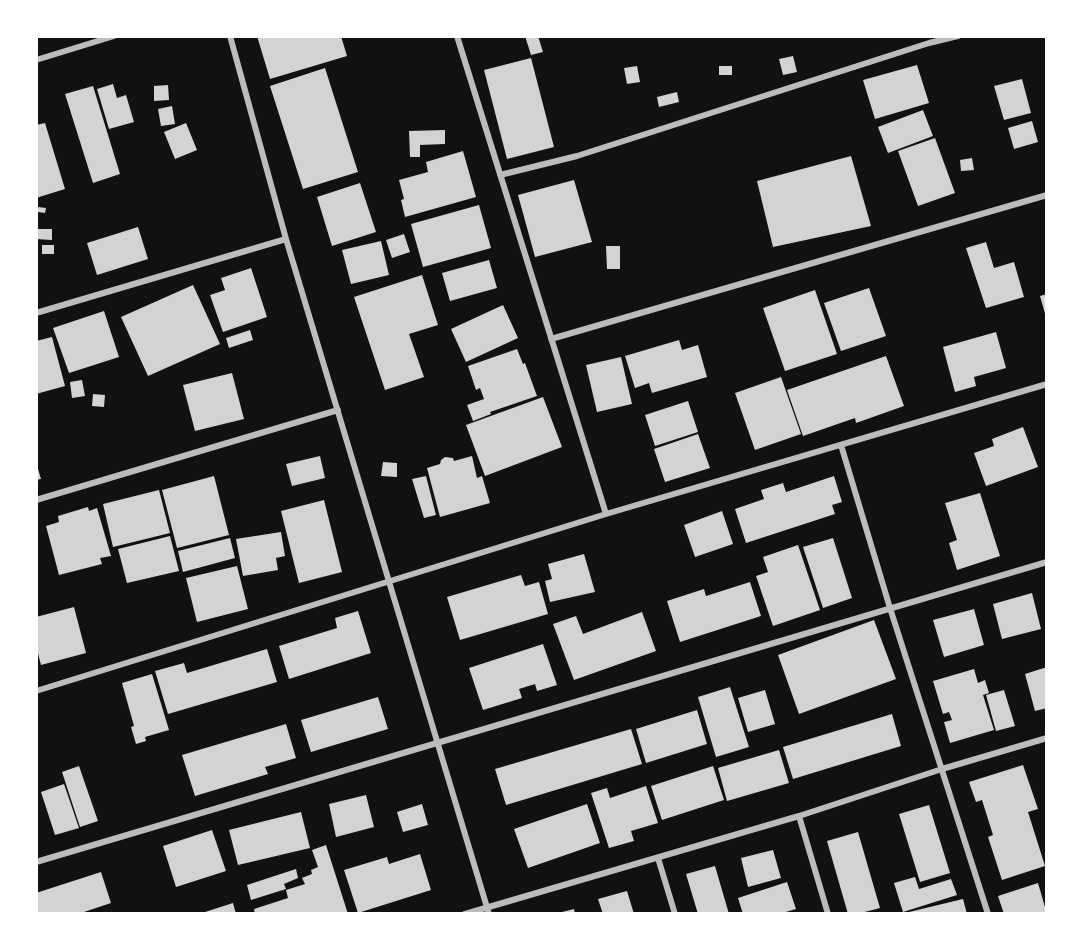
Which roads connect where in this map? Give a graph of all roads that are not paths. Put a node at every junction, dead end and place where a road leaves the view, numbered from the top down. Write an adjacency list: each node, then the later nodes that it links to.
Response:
1 (114, 36): 5 (street)
2 (230, 36): 8 (street)
3 (457, 36): 6 (street)
4 (958, 36): 6 (street)
5 (36, 60)
6 (500, 175): 10 (street)
7 (1047, 195): 10 (street)
8 (286, 239): 9 (street); 12 (street)
9 (36, 313)
10 (551, 339): 15 (street)
11 (1047, 384): 13 (street)
12 (338, 410): 14 (street); 17 (street)
13 (841, 445): 15 (street); 18 (street)
14 (36, 500)
15 (606, 514): 17 (street)
16 (1047, 562): 18 (street)
17 (389, 582): 19 (street); 21 (street)
18 (890, 608): 21 (street); 22 (street)
19 (36, 691)
20 (1047, 738): 22 (street)
21 (437, 741): 25 (street); 26 (street)
22 (942, 769): 23 (street); 30 (street)
23 (799, 816): 24 (street); 29 (street)
24 (658, 858): 26 (street); 28 (street)
25 (36, 862)
26 (488, 911): 27 (street)
27 (465, 914)
28 (675, 914)
29 (828, 914)
30 (988, 914)

